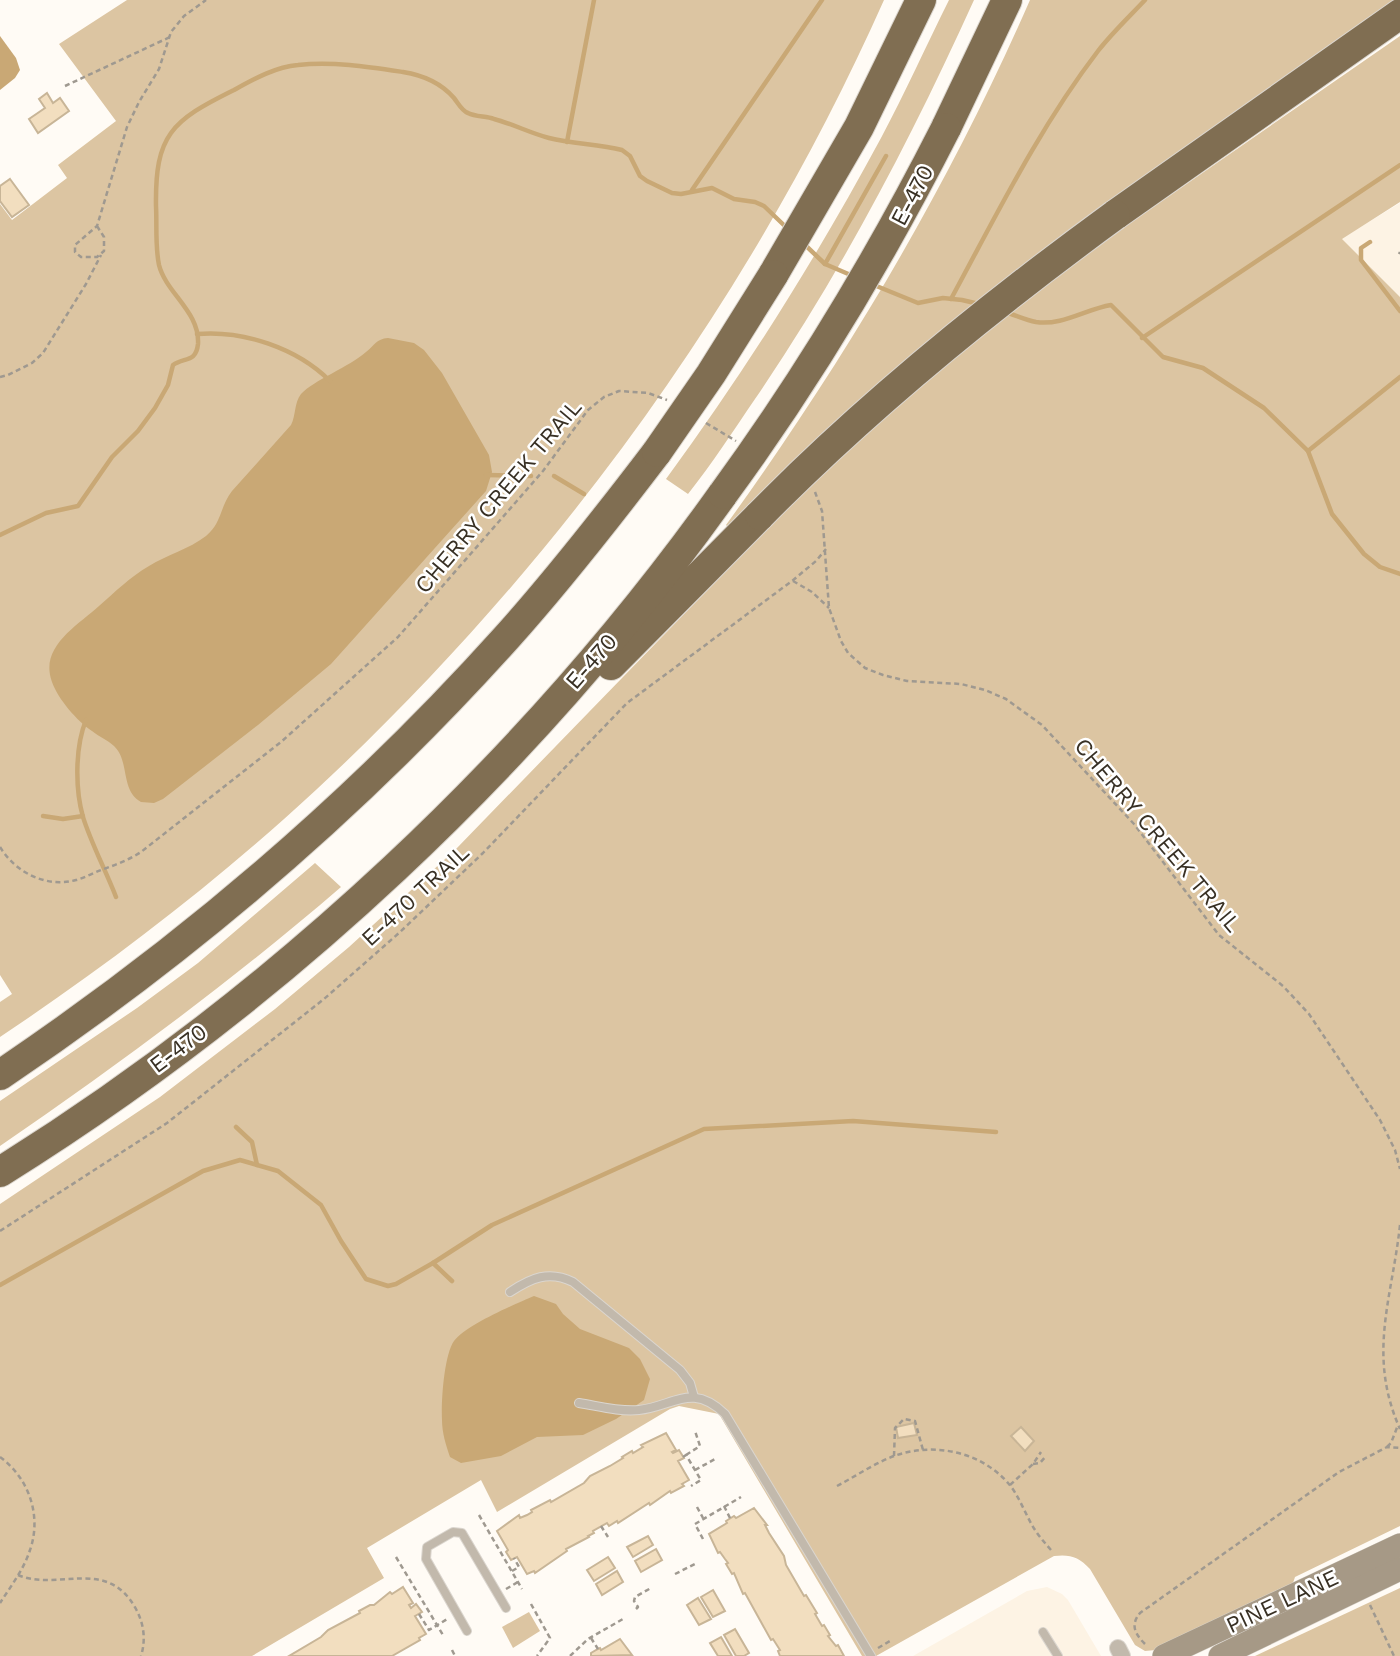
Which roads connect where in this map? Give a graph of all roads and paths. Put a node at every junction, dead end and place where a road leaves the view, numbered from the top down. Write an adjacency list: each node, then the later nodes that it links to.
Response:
1 (206, 0): 6 (path)
2 (897, 0): 8 (highway)
3 (921, 0): 8 (highway)
4 (1007, 0): 19 (highway, E-470, bridge)
5 (1400, 14): 19 (highway, bridge)
6 (170, 37): 7 (path); 9 (path)
7 (65, 86)
8 (879, 87): 21 (highway, bridge)
9 (97, 226): 10 (path); 10 (path)
10 (101, 255): 11 (path)
11 (0, 377)
12 (667, 400): 20 (path, CHERRY CREEK TRAIL)
13 (699, 419): 14 (path)
14 (744, 447)
15 (812, 489): 16 (path, CHERRY CREEK TRAIL)
16 (826, 550): 17 (path, E-470 TRAIL); 18 (path, CHERRY CREEK TRAIL)
17 (792, 581): 18 (path); 25 (path, E-470 TRAIL)
18 (829, 608): 22 (path, CHERRY CREEK TRAIL)
19 (427, 835): 23 (highway, E-470)
20 (0, 847)
21 (0, 1075)
22 (1400, 1168)
23 (0, 1172)
24 (1400, 1225): 29 (path)
25 (0, 1231)
26 (510, 1292): 27 (lane)
27 (694, 1397): 28 (lane); 86 (lane)
28 (579, 1403)
29 (1399, 1427): 31 (path)
30 (695, 1430): 40 (path)
31 (1387, 1447): 32 (path); 81 (path)
32 (1400, 1448)
33 (923, 1450): 35 (path); 35 (path); 41 (path)
34 (1041, 1452): 39 (path)
35 (894, 1456): 43 (path)
36 (1046, 1456): 39 (path)
37 (0, 1457): 61 (path)
38 (717, 1458): 40 (path)
39 (1033, 1464): 41 (path)
40 (695, 1470): 42 (path)
41 (1010, 1485): 54 (path)
42 (691, 1486)
43 (838, 1486)
44 (741, 1497): 45 (path)
45 (724, 1506): 48 (path); 49 (path)
46 (697, 1507): 48 (path)
47 (479, 1515): 59 (path)
48 (703, 1518): 52 (path)
49 (730, 1518)
50 (601, 1526): 51 (path)
51 (608, 1537)
52 (703, 1539)
53 (1399, 1546): 81 (main road, PINE LANE)
54 (1051, 1550)
55 (396, 1557): 74 (path)
56 (514, 1558): 59 (path)
57 (695, 1564): 60 (path)
58 (1400, 1569): 88 (main road, PINE LANE)
59 (512, 1571): 62 (path)
60 (675, 1574)
61 (18, 1575): 67 (path); 82 (path)
62 (518, 1582): 64 (path); 65 (path)
63 (651, 1588): 70 (path)
64 (506, 1589)
65 (522, 1589)
66 (1367, 1600): 89 (path)
67 (0, 1603)
68 (531, 1604): 84 (path)
69 (506, 1608): 75 (lane)
70 (636, 1609)
71 (419, 1614): 74 (path)
72 (449, 1618): 74 (path)
73 (623, 1619): 78 (path)
74 (437, 1625): 77 (path)
75 (467, 1631)
76 (1043, 1632): 87 (lane)
77 (443, 1635)
78 (591, 1637): 79 (path); 85 (path)
79 (598, 1649)
80 (452, 1650): 83 (path)
81 (1155, 1650)
82 (141, 1656)
83 (455, 1656)
84 (537, 1656)
85 (570, 1656)
86 (872, 1656)
87 (1058, 1656)
88 (1220, 1656)
89 (1394, 1656)

